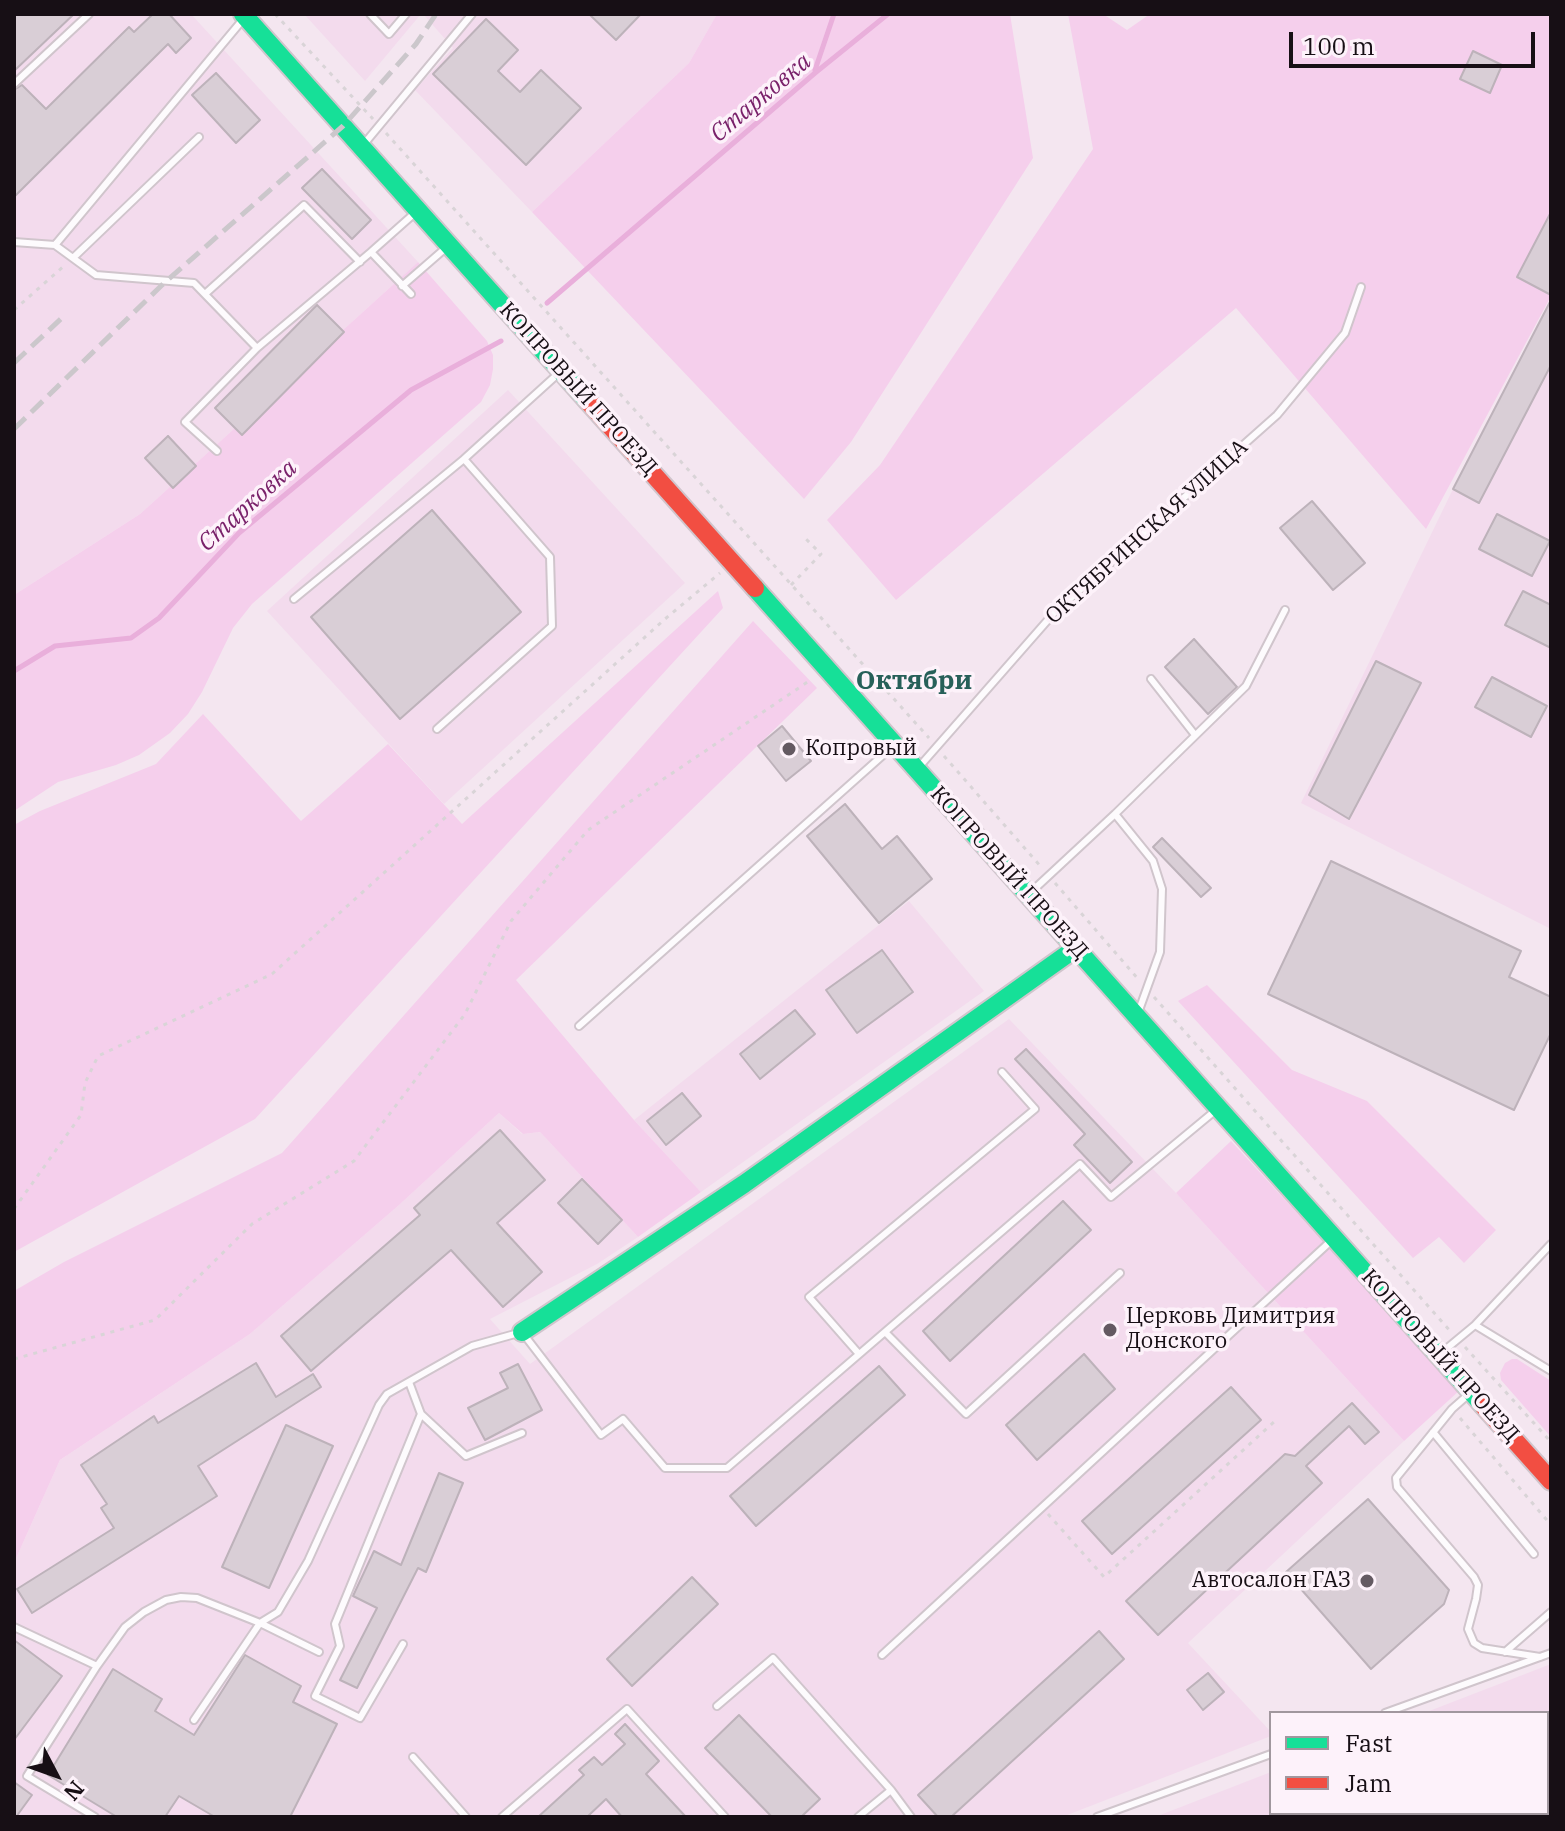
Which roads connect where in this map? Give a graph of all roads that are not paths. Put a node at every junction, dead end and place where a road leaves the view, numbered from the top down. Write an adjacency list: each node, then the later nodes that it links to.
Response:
1 (89, 14): 6 (lane)
2 (370, 14): 3 (lane)
3 (406, 14)
4 (472, 14): 8 (lane)
5 (244, 15): 8 (main road, КОПРОВЫЙ ПРОЕЗД); 11 (lane)
6 (14, 84)
7 (199, 137): 14 (lane)
8 (361, 147): 9 (main road, КОПРОВЫЙ ПРОЕЗД)
9 (418, 210): 12 (main road, КОПРОВЫЙ ПРОЕЗД); 13 (lane)
10 (14, 242): 11 (lane)
11 (55, 245): 14 (lane)
12 (449, 245): 16 (lane); 21 (main road, КОПРОВЫЙ ПРОЕЗД)
13 (371, 252): 15 (lane); 16 (lane)
14 (73, 258): 18 (lane)
15 (360, 262): 18 (lane); 20 (lane)
16 (402, 286): 19 (lane)
17 (1361, 287): 30 (lane, ОКТЯБРИНСКАЯ УЛИЦА)
18 (205, 294): 20 (lane)
19 (411, 294)
20 (257, 348): 22 (lane)
21 (562, 371): 23 (lane); 29 (main road, КОПРОВЫЙ ПРОЕЗД)
22 (217, 451)
23 (464, 459): 24 (lane); 27 (lane)
24 (294, 599)
25 (1285, 610): 28 (lane)
26 (1151, 679): 28 (lane)
27 (437, 729)
28 (1195, 735): 31 (lane)
29 (894, 745): 30 (main road, КОПРОВЫЙ ПРОЕЗД); 35 (lane)
30 (917, 770): 32 (main road, КОПРОВЫЙ ПРОЕЗД)
31 (1115, 814): 32 (lane); 34 (lane)
32 (1028, 894): 33 (main road, КОПРОВЫЙ ПРОЕЗД)
33 (1076, 948): 34 (main road, КОПРОВЫЙ ПРОЕЗД); 42 (main road)
34 (1136, 1016): 37 (main road, КОПРОВЫЙ ПРОЕЗД)
35 (579, 1026)
36 (1002, 1072): 44 (lane)
37 (1218, 1108): 38 (main road, КОПРОВЫЙ ПРОЕЗД); 43 (lane)
38 (1334, 1238): 45 (main road, КОПРОВЫЙ ПРОЕЗД); 61 (lane)
39 (1551, 1244): 41 (lane)
40 (1120, 1273): 43 (lane)
41 (1475, 1325): 45 (lane); 46 (lane)
42 (522, 1332): 44 (lane); 47 (lane)
43 (885, 1332): 44 (lane)
44 (859, 1354)
45 (1439, 1355): 48 (main road, КОПРОВЫЙ ПРОЕЗД)
46 (1551, 1371)
47 (409, 1382): 49 (lane); 55 (lane)
48 (1471, 1391): 50 (lane); 52 (main road, КОПРОВЫЙ ПРОЕЗД)
49 (421, 1414): 51 (lane); 57 (lane)
50 (1433, 1432): 53 (lane); 59 (lane)
51 (522, 1433)
52 (1551, 1481)
53 (1534, 1554)
54 (1551, 1612): 59 (lane)
55 (260, 1623): 58 (lane); 63 (lane); 66 (lane)
56 (14, 1627): 63 (lane)
57 (403, 1644)
58 (319, 1652)
59 (1505, 1652): 62 (lane)
60 (1551, 1653): 62 (lane)
61 (882, 1655)
62 (1540, 1657): 65 (lane)
63 (97, 1666): 70 (lane)
64 (717, 1706): 69 (lane)
65 (1391, 1711)
66 (194, 1720)
67 (1269, 1755): 76 (lane)
68 (413, 1757): 71 (lane)
69 (891, 1790): 74 (lane); 75 (lane)
70 (95, 1817)
71 (466, 1817)
72 (502, 1817): 73 (lane)
73 (725, 1817)
74 (858, 1817)
75 (911, 1817)
76 (1097, 1817)

